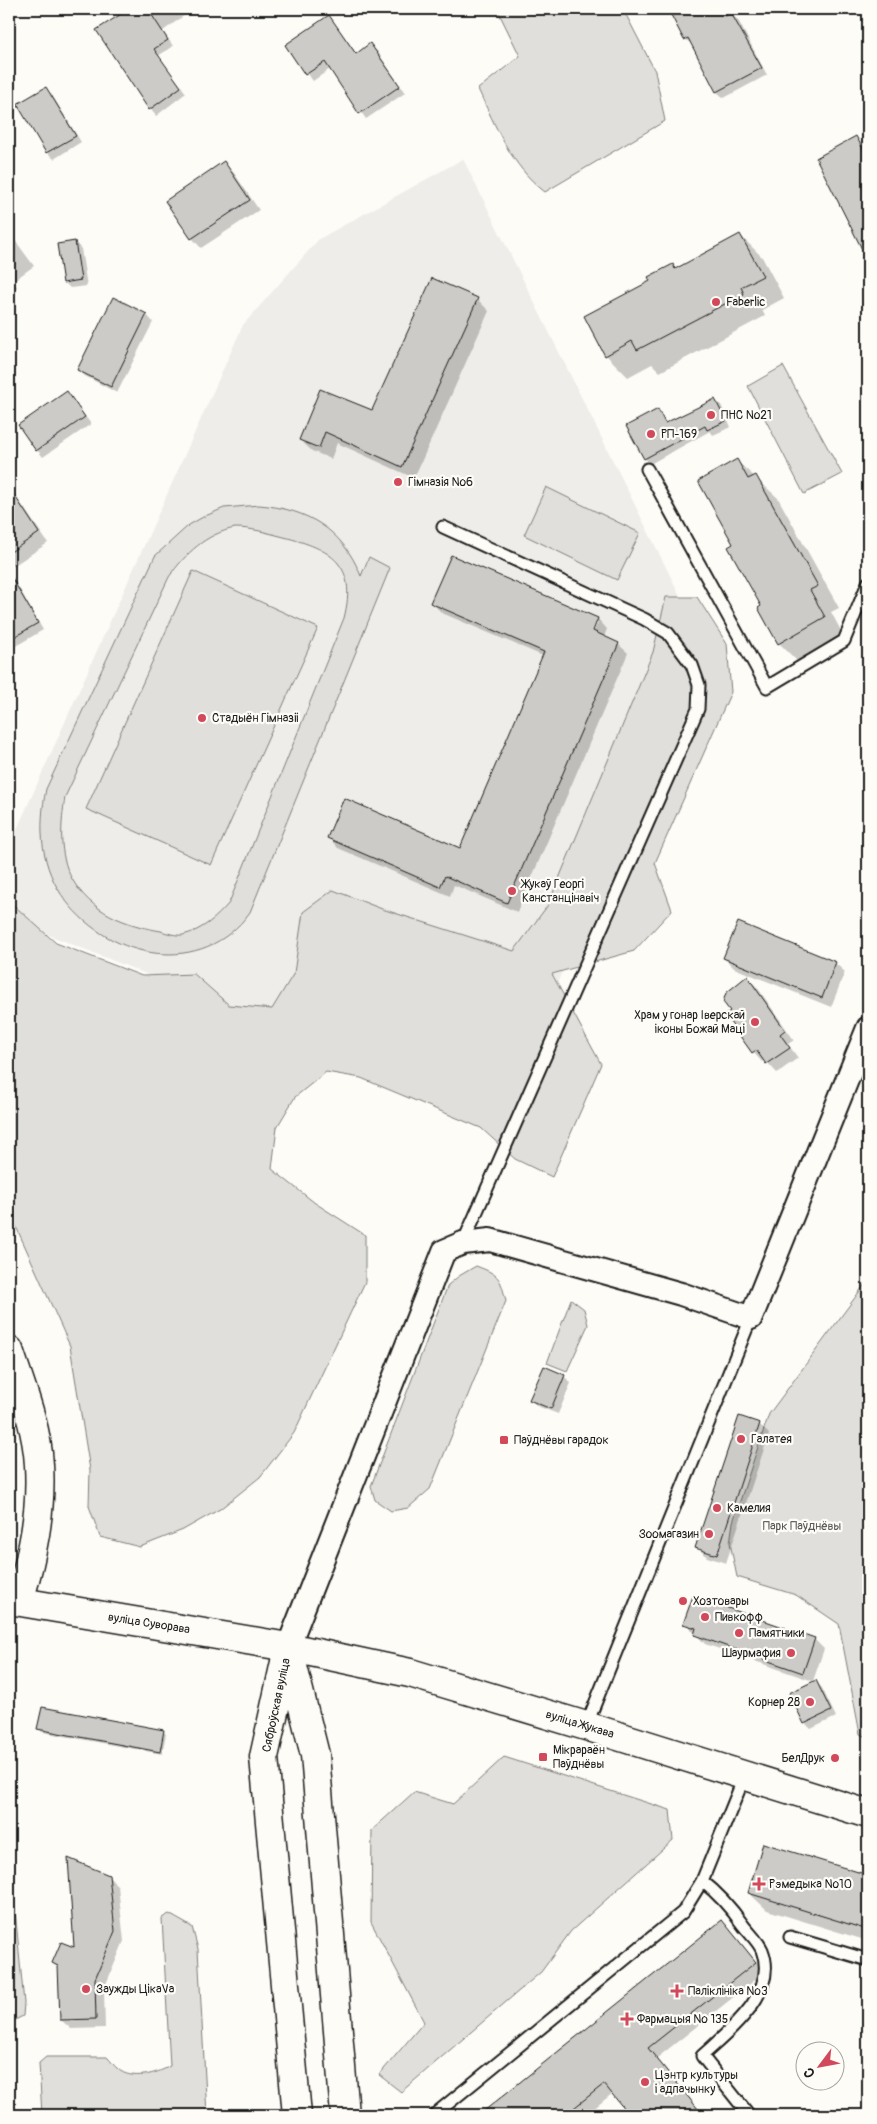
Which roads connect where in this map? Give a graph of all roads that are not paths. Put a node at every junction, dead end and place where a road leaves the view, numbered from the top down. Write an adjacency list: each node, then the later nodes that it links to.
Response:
1 (647, 468): 3 (lane)
2 (443, 527): 5 (lane)
3 (868, 583)
4 (868, 1028): 6 (street)
5 (463, 1243): 6 (street); 9 (street)
6 (751, 1318): 10 (lane)
7 (9, 1350): 8 (main road)
8 (14, 1601): 9 (main road, вуліца Суворава)
9 (288, 1647): 10 (main road, вуліца Жукава); 16 (main road, Сяброўская вуліца); 17 (main road, Сяброўская вуліца)
10 (586, 1726): 11 (main road, вуліца Жукава)
11 (745, 1775): 12 (main road, вуліца Жукава); 13 (lane)
12 (868, 1814)
13 (702, 1881): 18 (lane); 19 (lane)
14 (790, 1937): 15 (lane)
15 (868, 1960)
16 (297, 2115)
17 (345, 2115)
18 (434, 2115)
19 (749, 2115)

